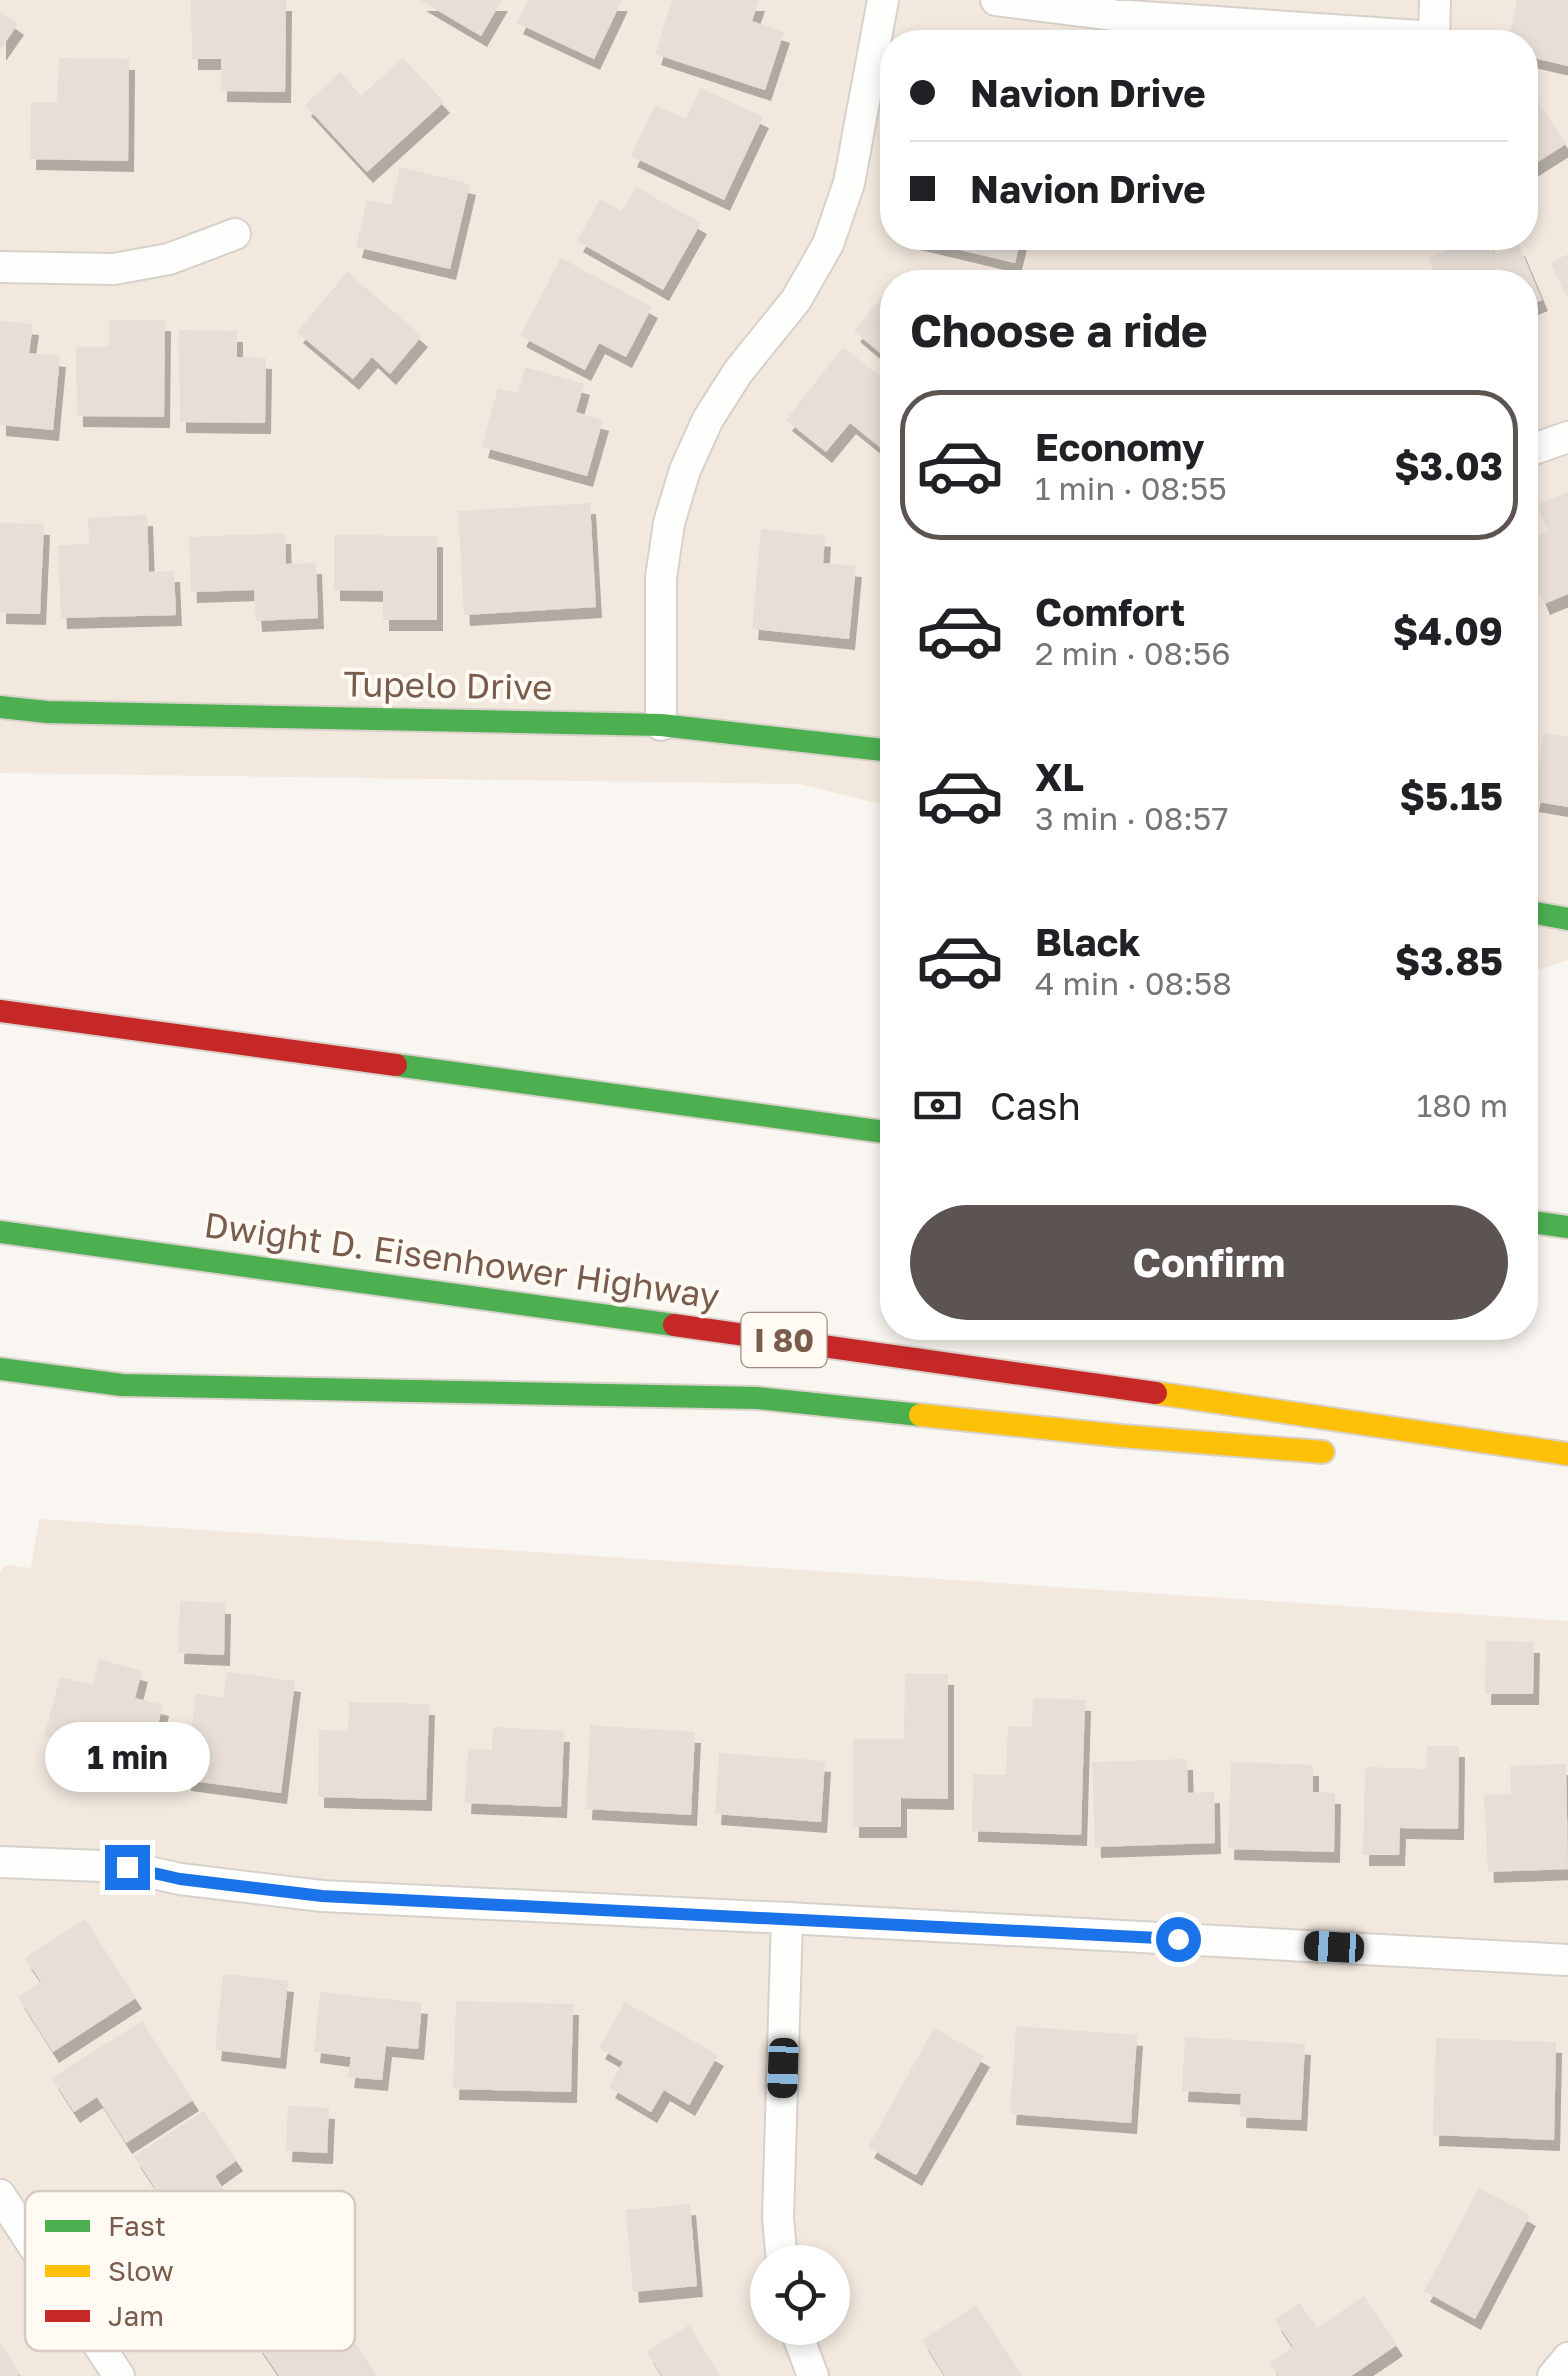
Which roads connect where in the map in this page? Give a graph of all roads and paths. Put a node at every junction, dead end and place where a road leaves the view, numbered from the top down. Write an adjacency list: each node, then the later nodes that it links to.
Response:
1 (882, 0): 11 (street)
2 (996, 0): 4 (street)
3 (1435, 0): 5 (street)
4 (1327, 30)
5 (1434, 30)
6 (234, 234): 7 (street)
7 (0, 267)
8 (1568, 437): 9 (street)
9 (1538, 447)
10 (0, 707): 11 (main road, Tupelo Drive)
11 (662, 725): 12 (main road, Tupelo Drive)
12 (880, 750)
13 (1538, 913): 14 (main road)
14 (1568, 919)
15 (0, 1011): 16 (main road)
16 (880, 1130)
17 (1538, 1223): 18 (main road)
18 (1568, 1227)
19 (0, 1232): 22 (main road, Dwight D. Eisenhower Highway / I 80)
20 (0, 1368): 21 (main road)
21 (1355, 1454)
22 (1568, 1454)
23 (1490, 1466): 24 (main road)
24 (1568, 1472)
25 (0, 1862): 26 (street)
26 (787, 1918): 27 (street); 30 (street)
27 (1568, 1960)
28 (0, 2195): 29 (street)
29 (25, 2233)
30 (780, 2245)
31 (801, 2345): 35 (street)
32 (103, 2351): 34 (street)
33 (1568, 2358): 36 (street)
34 (120, 2376)
35 (813, 2376)
36 (1553, 2376)

